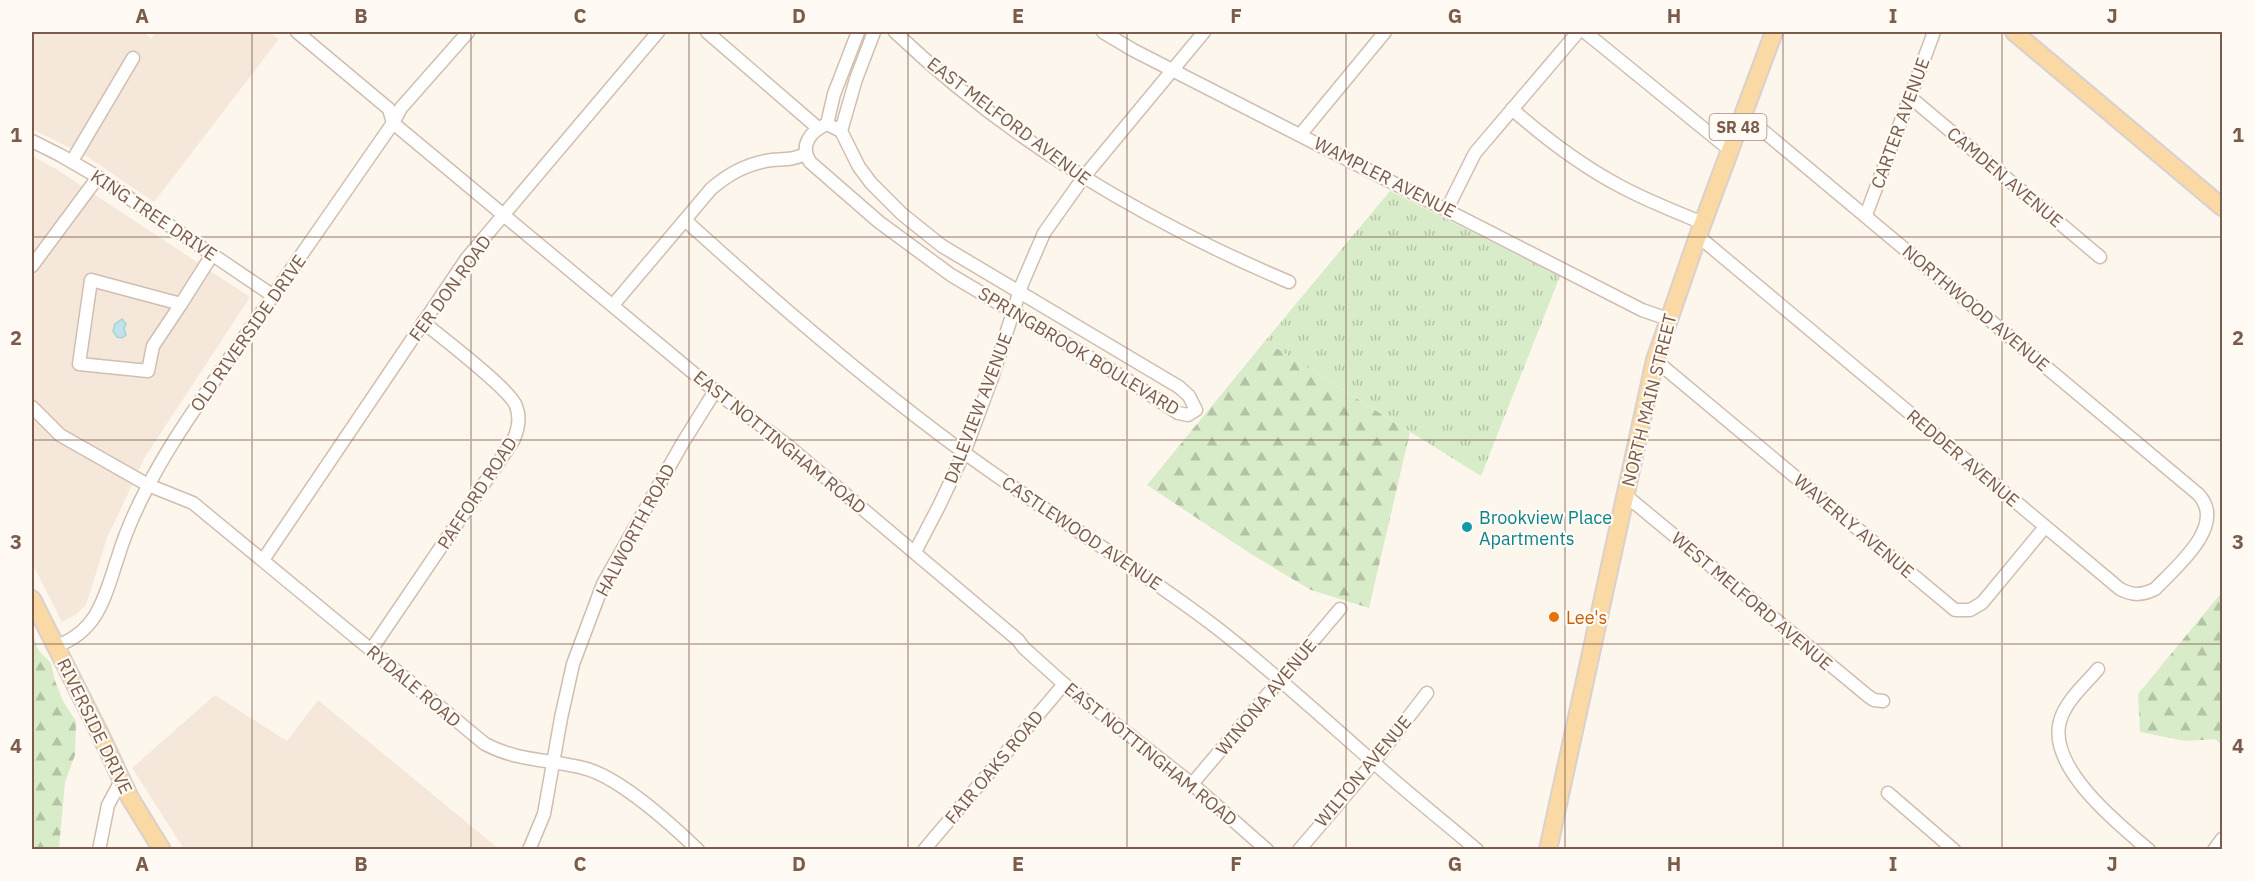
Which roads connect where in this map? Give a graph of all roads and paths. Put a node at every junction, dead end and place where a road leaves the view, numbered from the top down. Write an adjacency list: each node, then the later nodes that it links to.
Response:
1 (297, 32): 21 (street, EAST NOTTINGHAM ROAD)
2 (468, 32): 21 (street, OLD RIVERSIDE DRIVE)
3 (658, 32): 34 (street, FER DON ROAD)
4 (707, 32): 22 (street)
5 (858, 32): 22 (street)
6 (874, 32): 23 (street)
7 (895, 32): 30 (street, EAST MELFORD AVENUE)
8 (1103, 32): 17 (street, WAMPLER AVENUE)
9 (1204, 32): 17 (street, DALEVIEW AVENUE)
10 (1385, 32): 24 (street)
11 (1578, 32): 19 (street)
12 (1585, 32): 26 (street)
13 (1774, 32): 20 (main road, NORTH MAIN STREET / SR 48)
14 (1934, 32): 18 (street, CARTER AVENUE)
15 (2014, 32): 31 (main road)
16 (133, 58): 28 (street)
17 (1172, 69): 24 (street, WAMPLER AVENUE); 30 (street, DALEVIEW AVENUE)
18 (1910, 97): 33 (street, CARTER AVENUE); 38 (street, CAMDEN AVENUE)
19 (1512, 110): 32 (street); 36 (street, REDDER AVENUE)
20 (1743, 114): 26 (main road, NORTH MAIN STREET / SR 48); 33 (street, NORTHWOOD AVENUE)
21 (393, 123): 34 (street, EAST NOTTINGHAM ROAD); 42 (street, OLD RIVERSIDE DRIVE)
22 (822, 126): 23 (street); 27 (street)
23 (841, 131): 41 (street, SPRINGBROOK BOULEVARD)
24 (1300, 135): 32 (street, WAMPLER AVENUE)
25 (32, 141): 28 (street, KING TREE DRIVE)
26 (1730, 150): 36 (main road, NORTH MAIN STREET / SR 48)
27 (805, 154): 35 (street); 45 (street, SPRINGBROOK BOULEVARD)
28 (72, 161): 29 (street, KING TREE DRIVE)
29 (98, 177): 37 (street, KING TREE DRIVE); 39 (street)
30 (1083, 178): 40 (street, EAST MELFORD AVENUE); 41 (street, DALEVIEW AVENUE)
31 (2220, 199)
32 (1448, 209): 46 (street, WAMPLER AVENUE)
33 (1866, 215): 54 (street, NORTHWOOD AVENUE)
34 (504, 216): 44 (street, EAST NOTTINGHAM ROAD); 47 (street, FER DON ROAD)
35 (685, 220): 44 (street); 51 (street, CASTLEWOOD AVENUE)
36 (1700, 230): 46 (main road, NORTH MAIN STREET / SR 48); 55 (street, REDDER AVENUE)
37 (212, 255): 42 (street, KING TREE DRIVE); 43 (street)
38 (2100, 257)
39 (32, 266)
40 (1289, 282)
41 (1019, 293): 45 (street, DALEVIEW AVENUE); 45 (street, SPRINGBROOK BOULEVARD)
42 (272, 295): 52 (street, OLD RIVERSIDE DRIVE)
43 (181, 304): 43 (street)
44 (613, 305): 49 (street, EAST NOTTINGHAM ROAD)
45 (1013, 313): 51 (street, DALEVIEW AVENUE)
46 (1668, 319): 48 (main road, NORTH MAIN STREET / SR 48)
47 (423, 322): 57 (street, FER DON ROAD); 61 (street, PAFFORD ROAD)
48 (1655, 360): 53 (main road, NORTH MAIN STREET / SR 48); 55 (street, WAVERLY AVENUE)
49 (715, 391): 56 (street, EAST NOTTINGHAM ROAD); 67 (street, HALWORTH ROAD)
50 (32, 407): 52 (street, RYDALE ROAD)
51 (964, 453): 56 (street, DALEVIEW AVENUE); 63 (street, CASTLEWOOD AVENUE)
52 (148, 485): 57 (street, RYDALE ROAD); 60 (street, OLD RIVERSIDE DRIVE)
53 (1624, 495): 66 (street, WEST MELFORD AVENUE); 81 (main road, NORTH MAIN STREET / SR 48)
54 (2206, 505): 55 (street, REDDER AVENUE)
55 (2045, 527)
56 (915, 552): 64 (street, EAST NOTTINGHAM ROAD)
57 (263, 560): 61 (street, RYDALE ROAD)
58 (32, 599): 60 (main road, RIVERSIDE DRIVE)
59 (1340, 609): 63 (street, WINONA AVENUE)
60 (56, 646): 69 (main road, RIVERSIDE DRIVE)
61 (371, 650): 67 (street, RYDALE ROAD)
62 (2098, 669): 83 (street)
63 (1281, 680): 68 (street, CASTLEWOOD AVENUE); 70 (street, WINONA AVENUE)
64 (1064, 684): 70 (street, EAST NOTTINGHAM ROAD); 77 (street, FAIR OAKS ROAD)
65 (1427, 693): 68 (street, WILTON AVENUE)
66 (1883, 700)
67 (553, 763): 75 (street, HALWORTH ROAD); 76 (street, RYDALE ROAD)
68 (1373, 763): 79 (street, WILTON AVENUE); 80 (street, CASTLEWOOD AVENUE)
69 (122, 779): 73 (street); 74 (main road, RIVERSIDE DRIVE)
70 (1192, 784): 78 (street, EAST NOTTINGHAM ROAD)
71 (1888, 793): 82 (street)
72 (2223, 839): 84 (street)
73 (99, 849)
74 (162, 849)
75 (529, 849)
76 (698, 849)
77 (924, 849)
78 (1267, 849)
79 (1299, 849)
80 (1477, 849)
81 (1548, 849)
82 (1954, 849)
83 (2149, 849)
84 (2214, 849)

